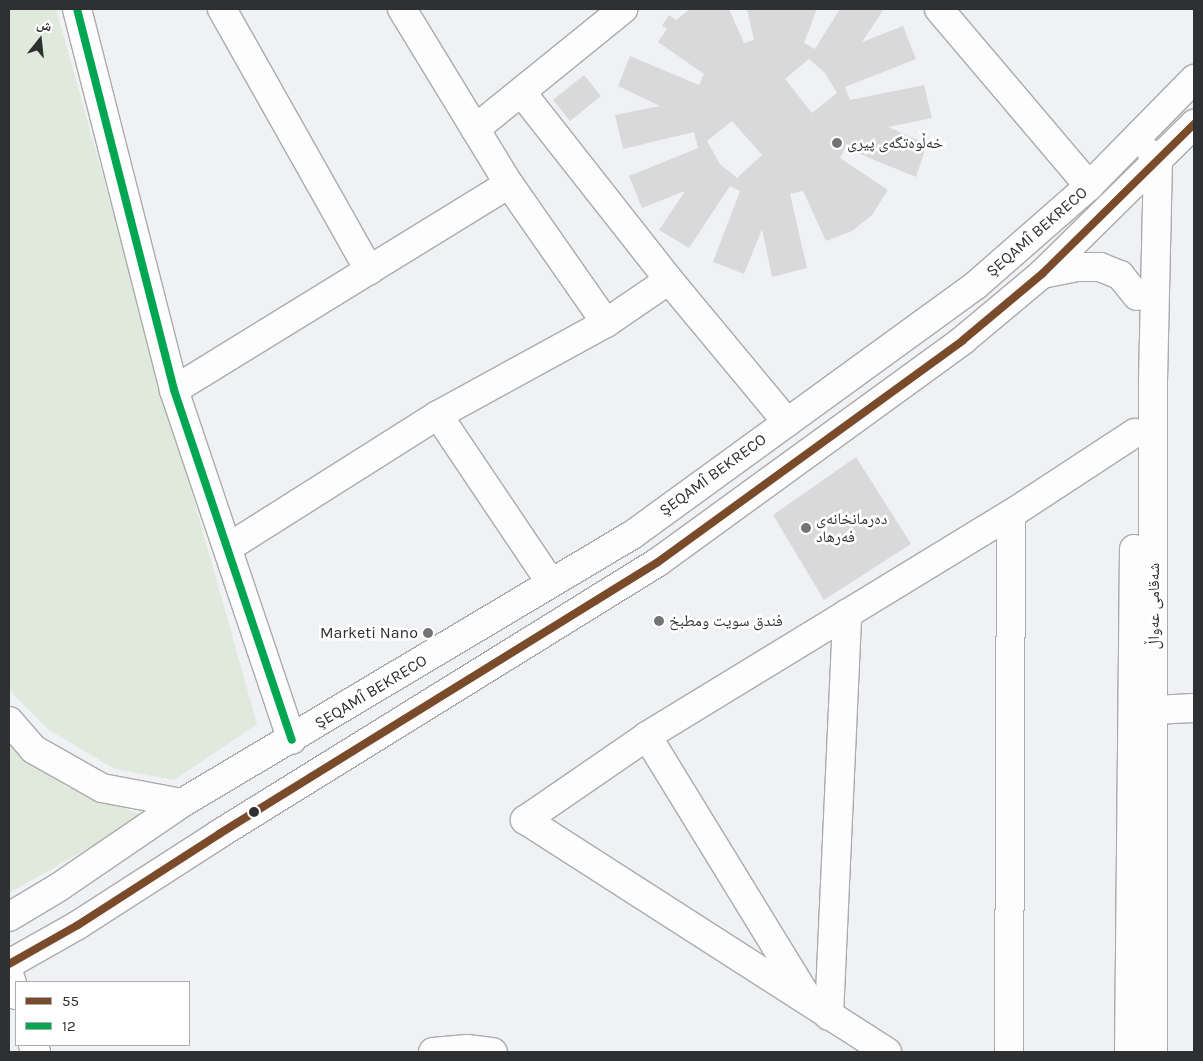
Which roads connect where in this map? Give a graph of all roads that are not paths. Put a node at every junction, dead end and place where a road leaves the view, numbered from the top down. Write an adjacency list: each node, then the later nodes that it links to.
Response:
1 (77, 9): 23 (street)
2 (222, 9): 18 (street)
3 (402, 9): 9 (street)
4 (623, 9): 7 (street)
5 (951, 13): 15 (street)
6 (1194, 79): 10 (street, ŞEQAMÎ BEKRECO)
7 (522, 93): 9 (street); 20 (street)
8 (1194, 124): 12 (street)
9 (475, 128): 14 (street)
10 (1137, 139): 11 (street, ŞEQAMÎ BEKRECO); 12 (street)
11 (1118, 159): 13 (street); 15 (street, ŞEQAMÎ BEKRECO)
12 (1158, 160): 13 (street); 32 (street, شەقامی عەواڵ)
13 (1139, 181): 17 (street); 21 (street, شەقامی عەواڵ)
14 (509, 184): 18 (street); 22 (street)
15 (1089, 186): 16 (street, ŞEQAMÎ BEKRECO)
16 (1063, 208): 17 (street); 25 (street, ŞEQAMÎ BEKRECO)
17 (1086, 232): 19 (street)
18 (369, 270): 23 (street)
19 (1042, 274): 21 (street); 39 (street)
20 (669, 280): 22 (street); 25 (street)
21 (1137, 296): 26 (street, شەقامی عەواڵ)
22 (606, 323): 24 (street)
23 (174, 390): 28 (street)
24 (438, 415): 28 (street); 29 (street)
25 (786, 422): 29 (street, ŞEQAMÎ BEKRECO)
26 (1135, 433): 27 (street); 49 (street, شەقامی عەواڵ)
27 (1011, 514): 30 (street); 48 (street)
28 (229, 547): 35 (street)
29 (551, 583): 35 (street, ŞEQAMÎ BEKRECO)
30 (848, 613): 34 (street); 44 (street)
31 (1194, 708): 32 (street)
32 (1154, 710): 50 (street, شەقامی عەواڵ)
33 (9, 721): 36 (street)
34 (648, 736): 43 (street); 43 (street)
35 (292, 740): 36 (street, ŞEQAMÎ BEKRECO)
36 (182, 803): 37 (street, ŞEQAMÎ BEKRECO)
37 (59, 887): 38 (street, ŞEQAMÎ BEKRECO); 39 (street)
38 (9, 917)
39 (78, 925): 40 (street)
40 (9, 964)
41 (9, 974): 42 (street)
42 (15, 992)
43 (808, 1000): 44 (street)
44 (829, 1016): 47 (street)
45 (436, 1052): 46 (street)
46 (493, 1052)
47 (887, 1052)
48 (1009, 1052)
49 (1129, 1052)
50 (1153, 1052)

